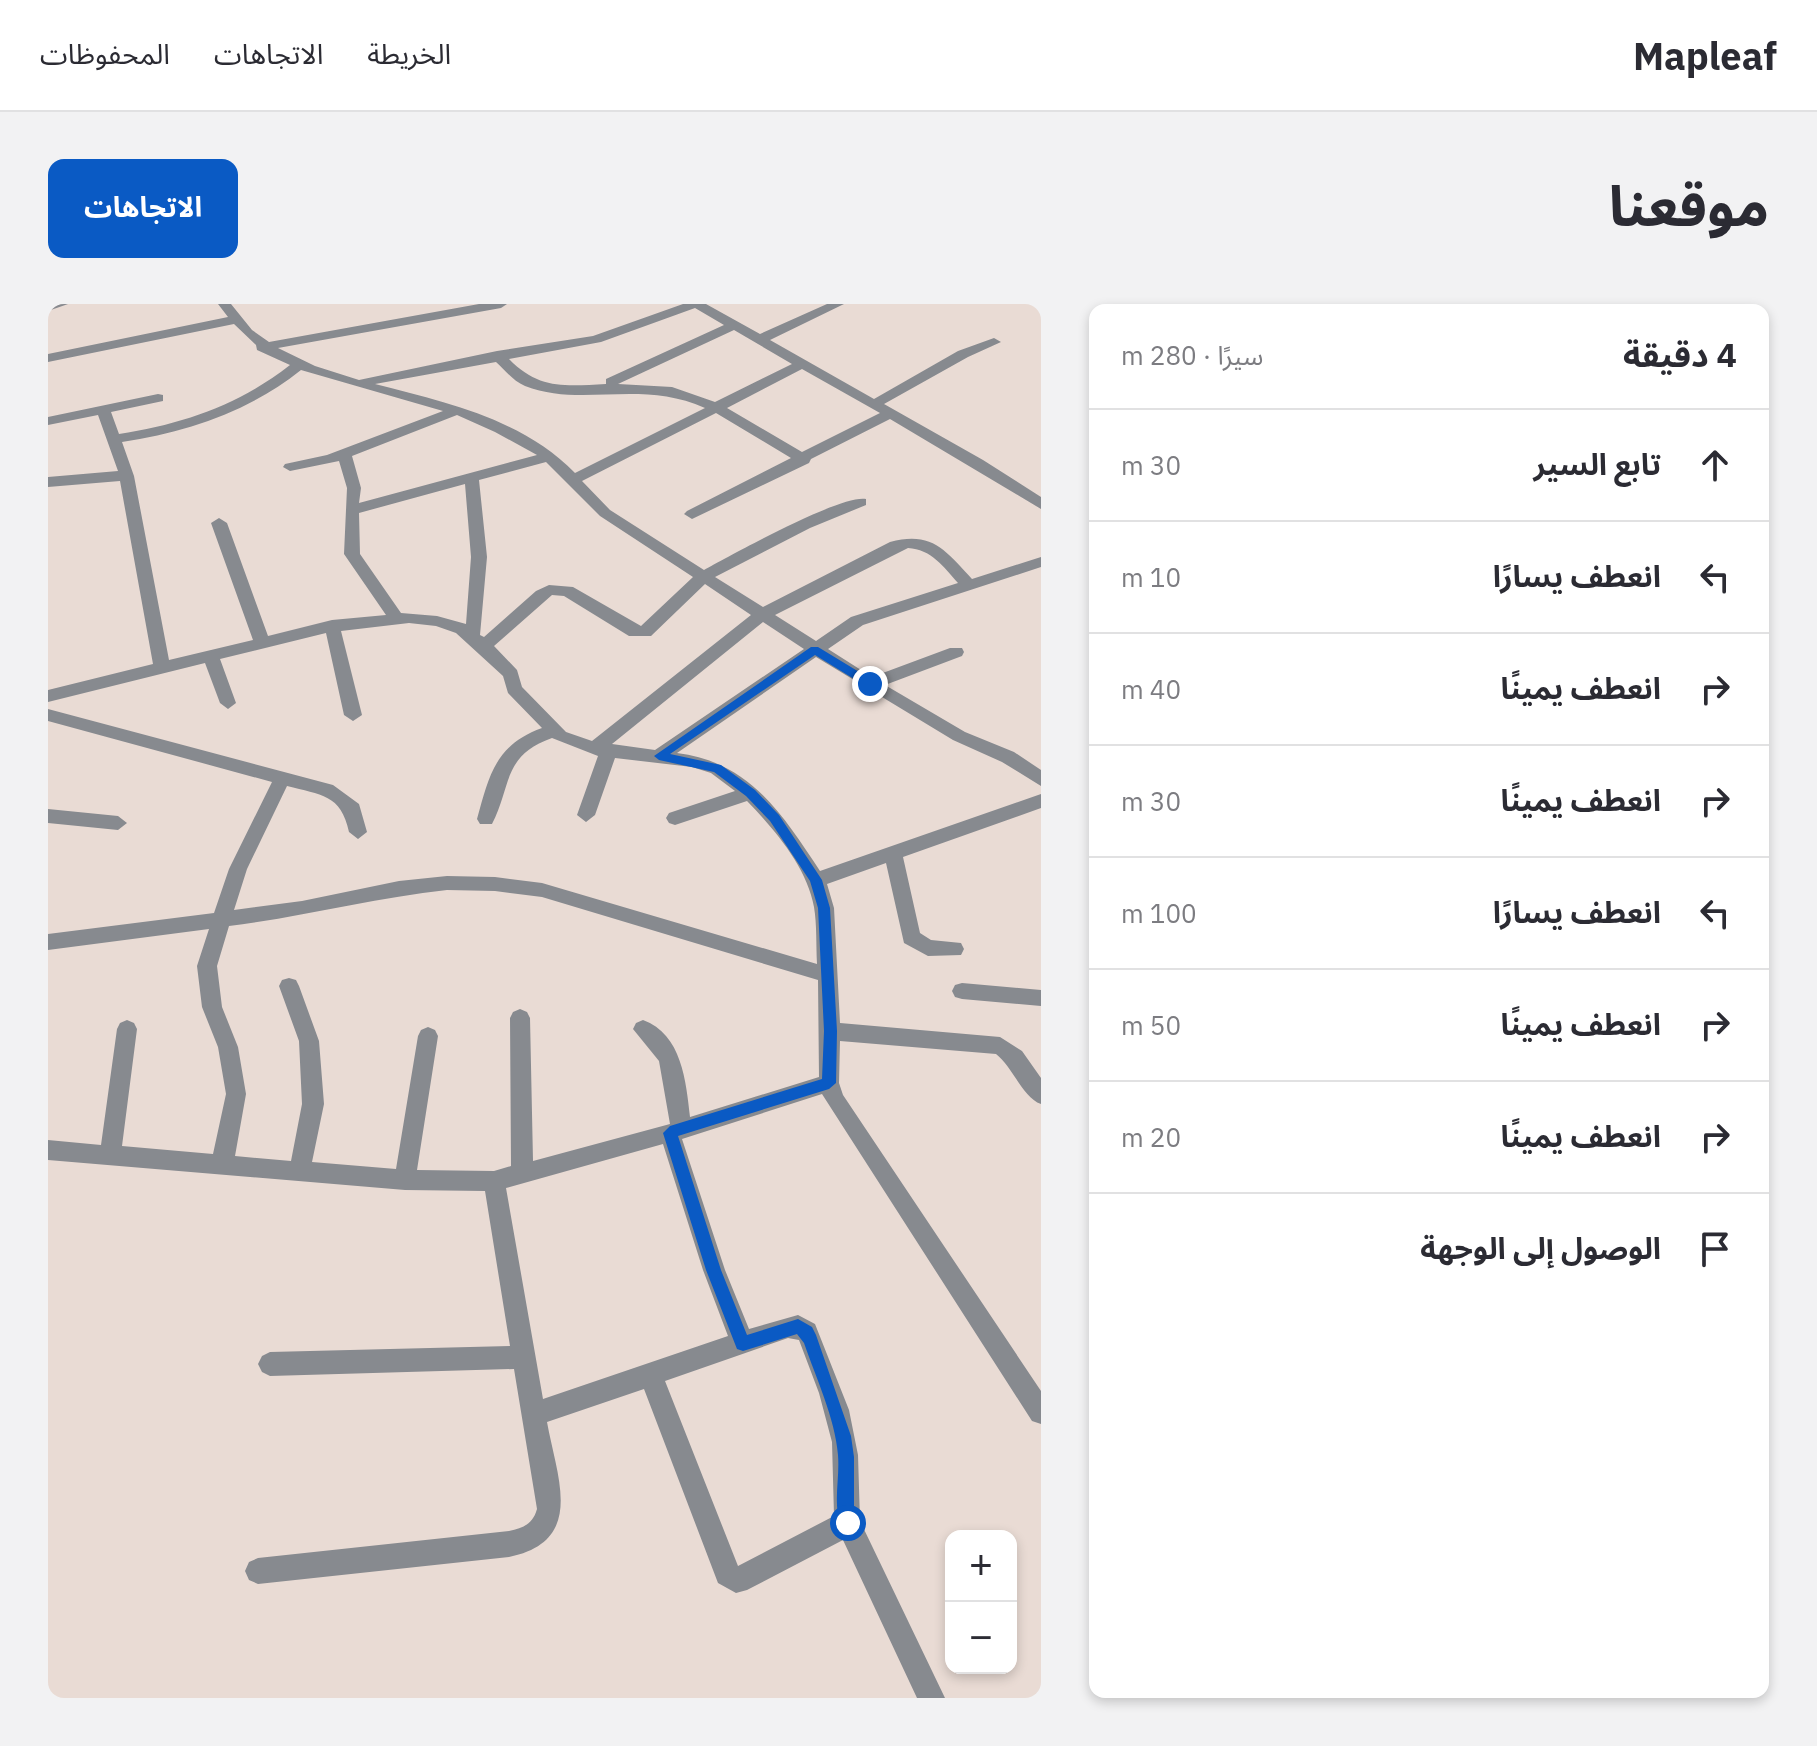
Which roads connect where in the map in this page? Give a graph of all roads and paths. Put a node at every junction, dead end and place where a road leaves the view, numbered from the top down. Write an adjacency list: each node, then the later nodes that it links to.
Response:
1 (62, 304): 6 (street)
2 (224, 304): 7 (street)
3 (501, 304): 11 (street)
4 (696, 304): 8 (street); 12 (street)
5 (838, 304): 9 (street)
6 (48, 307)
7 (234, 320): 11 (street); 13 (street)
8 (734, 325): 9 (street); 17 (street)
9 (759, 340): 14 (street)
10 (994, 342): 19 (street)
11 (262, 347): 15 (street)
12 (497, 355): 16 (street); 17 (street)
13 (48, 358)
14 (802, 364): 19 (street); 21 (street)
15 (298, 366): 16 (street); 25 (street)
16 (361, 383): 22 (street)
17 (600, 387): 21 (street)
18 (158, 398): 20 (street)
19 (873, 405): 23 (street)
20 (103, 409): 24 (street); 25 (street)
21 (717, 409): 28 (street); 32 (street)
22 (455, 411): 26 (street); 27 (street)
23 (889, 414): 28 (street); 35 (street)
24 (48, 421)
25 (114, 439): 30 (street)
26 (344, 455): 29 (street); 36 (street)
27 (548, 457): 31 (street); 32 (street)
28 (804, 460): 37 (street)
29 (290, 467)
30 (127, 476): 33 (street); 50 (street)
31 (471, 478): 36 (street); 45 (street)
32 (573, 480): 40 (street)
33 (48, 482)
34 (861, 502): 40 (street)
35 (1041, 504)
36 (351, 510): 43 (street)
37 (692, 514)
38 (219, 523): 46 (street)
39 (1041, 562): 41 (street)
40 (704, 576): 42 (street); 45 (street)
41 (969, 585): 42 (street); 47 (street)
42 (763, 614): 47 (street); 57 (street)
43 (397, 619): 44 (street); 45 (street)
44 (332, 626): 46 (street); 55 (street)
45 (478, 641): 56 (street)
46 (262, 642): 49 (street)
47 (815, 650): 51 (street); 58 (street)
48 (956, 652): 51 (street)
49 (211, 656): 50 (street); 53 (street)
50 (162, 668): 52 (street)
51 (870, 684): 60 (street)
52 (48, 696)
53 (228, 703)
54 (48, 715): 59 (street)
55 (353, 715)
56 (553, 731): 57 (street); 66 (street)
57 (602, 749): 58 (street); 63 (street)
58 (659, 756): 61 (street)
59 (283, 777): 68 (street); 71 (street)
60 (1041, 779)
61 (750, 793): 65 (street); 70 (street)
62 (1041, 801): 69 (street)
63 (586, 815)
64 (48, 816): 67 (street)
65 (675, 818)
66 (486, 819)
67 (118, 823)
68 (358, 832)
69 (893, 854): 70 (street); 73 (street)
70 (816, 880): 74 (street)
71 (220, 919): 72 (street); 74 (street); 88 (street)
72 (48, 942)
73 (954, 949)
74 (827, 975): 81 (street)
75 (289, 986): 89 (street)
76 (962, 991): 77 (street)
77 (1041, 998)
78 (520, 1018): 90 (street)
79 (127, 1029): 87 (street)
80 (643, 1029): 85 (street)
81 (830, 1031): 83 (street); 84 (street)
82 (428, 1036): 91 (street)
83 (829, 1083): 85 (street); 97 (street)
84 (1041, 1095)
85 (676, 1131): 90 (street); 93 (street)
86 (48, 1150): 87 (street)
87 (110, 1156): 88 (street)
88 (222, 1165): 89 (street)
89 (299, 1172): 91 (street)
90 (522, 1175): 92 (street)
91 (405, 1180): 92 (street)
92 (494, 1181): 94 (street)
93 (743, 1344): 96 (street); 99 (street)
94 (524, 1357): 95 (street); 98 (street)
95 (270, 1364)
96 (651, 1376): 98 (street); 99 (street)
97 (1041, 1412)
98 (533, 1415): 100 (street)
99 (848, 1523): 101 (street)
100 (258, 1571)
101 (931, 1698)

